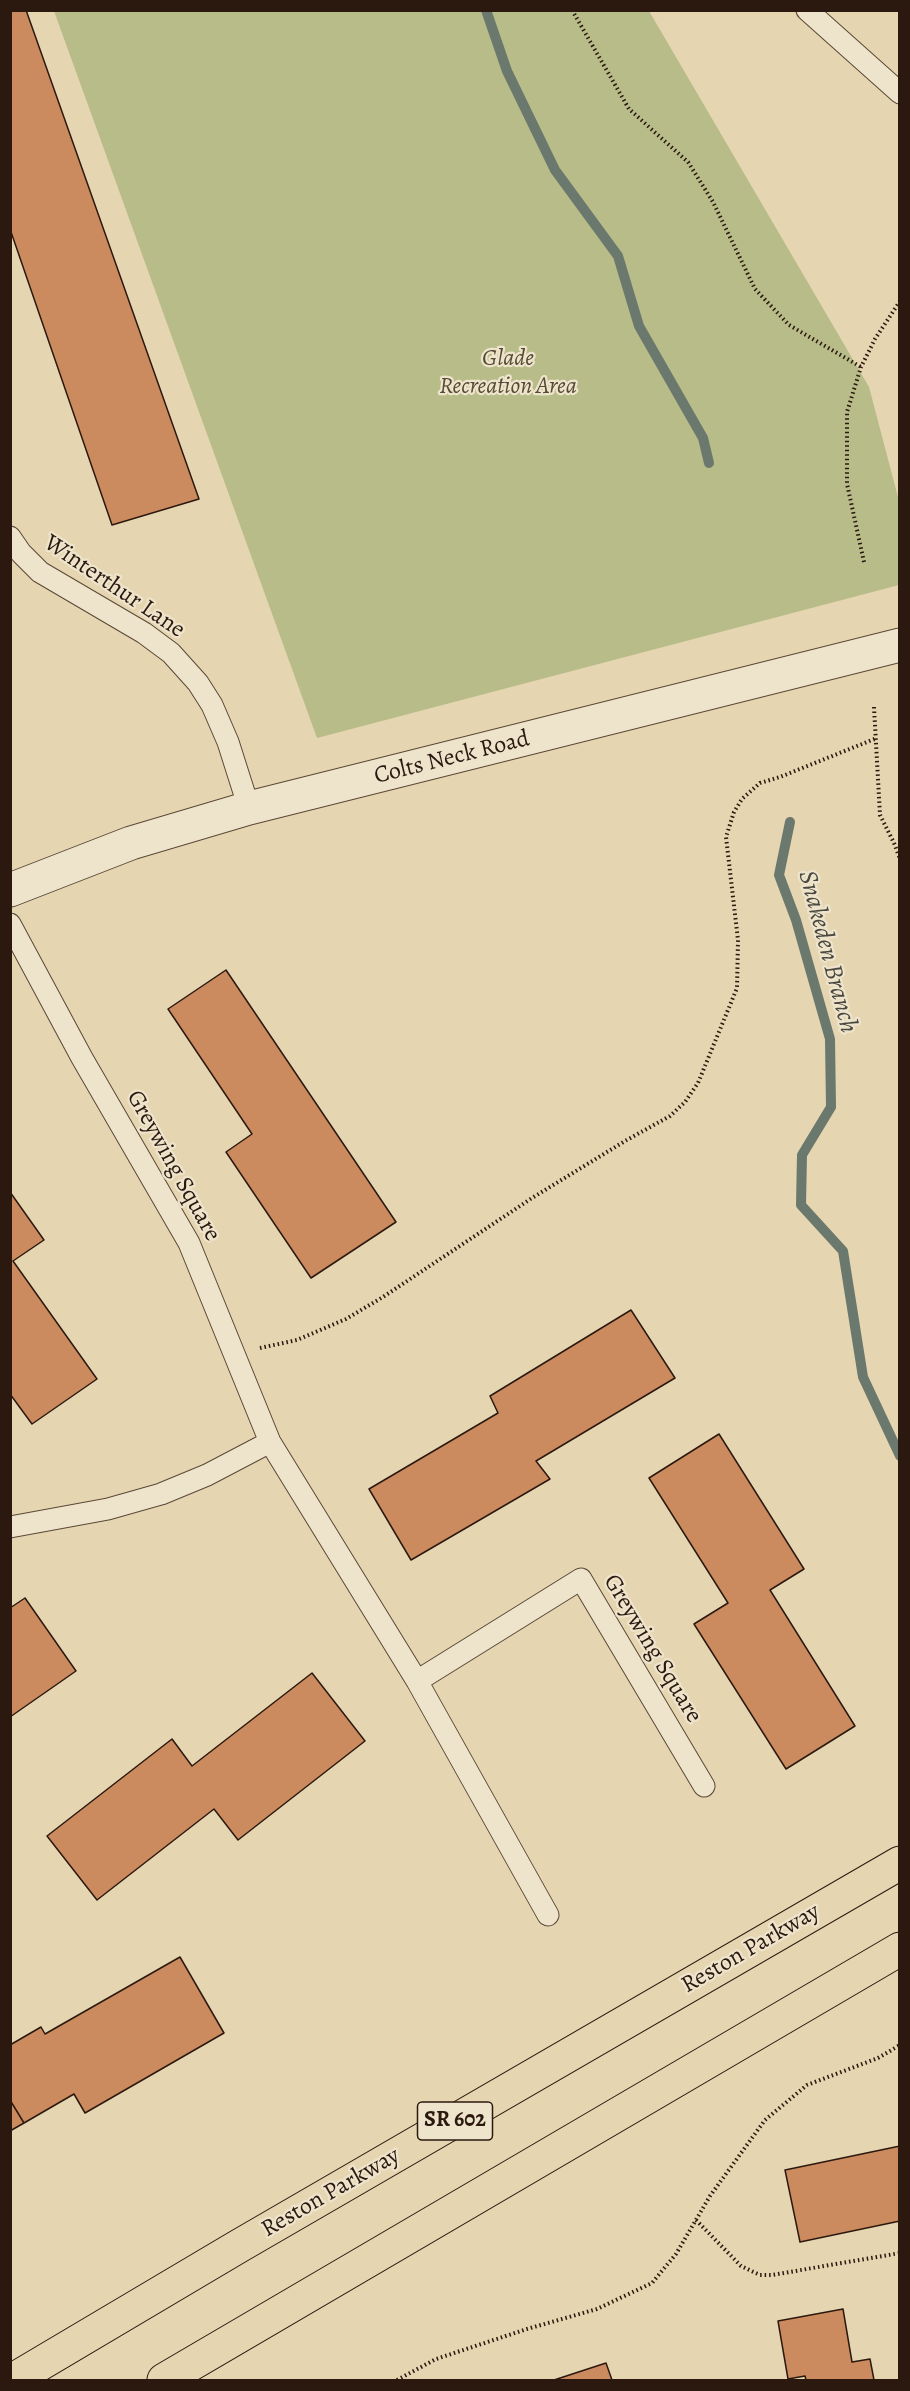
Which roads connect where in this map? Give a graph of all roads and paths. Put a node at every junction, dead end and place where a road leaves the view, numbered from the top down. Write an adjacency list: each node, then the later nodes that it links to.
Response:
1 (572, 10): 5 (path)
2 (807, 10): 3 (lane)
3 (900, 93)
4 (900, 301): 5 (path)
5 (861, 367): 7 (path)
6 (10, 537): 11 (lane, Winterthur Lane)
7 (864, 562)
8 (900, 645): 11 (street, Colts Neck Road)
9 (874, 707): 10 (path)
10 (877, 738): 12 (path); 15 (path)
11 (249, 808): 13 (street, Colts Neck Road)
12 (900, 859)
13 (10, 890)
14 (10, 924): 15 (lane, Greywing Square)
15 (232, 1348): 16 (lane, Greywing Square)
16 (270, 1442): 17 (lane); 18 (lane, Greywing Square)
17 (10, 1527)
18 (417, 1680): 19 (lane, Greywing Square); 21 (lane, Greywing Square)
19 (704, 1786)
20 (900, 1863): 26 (main road, Reston Parkway / SR 602)
21 (548, 1915)
22 (900, 1949): 27 (main road)
23 (900, 2045): 24 (path)
24 (696, 2220): 25 (path); 28 (path)
25 (900, 2253)
26 (13, 2380)
27 (164, 2380)
28 (397, 2380)

